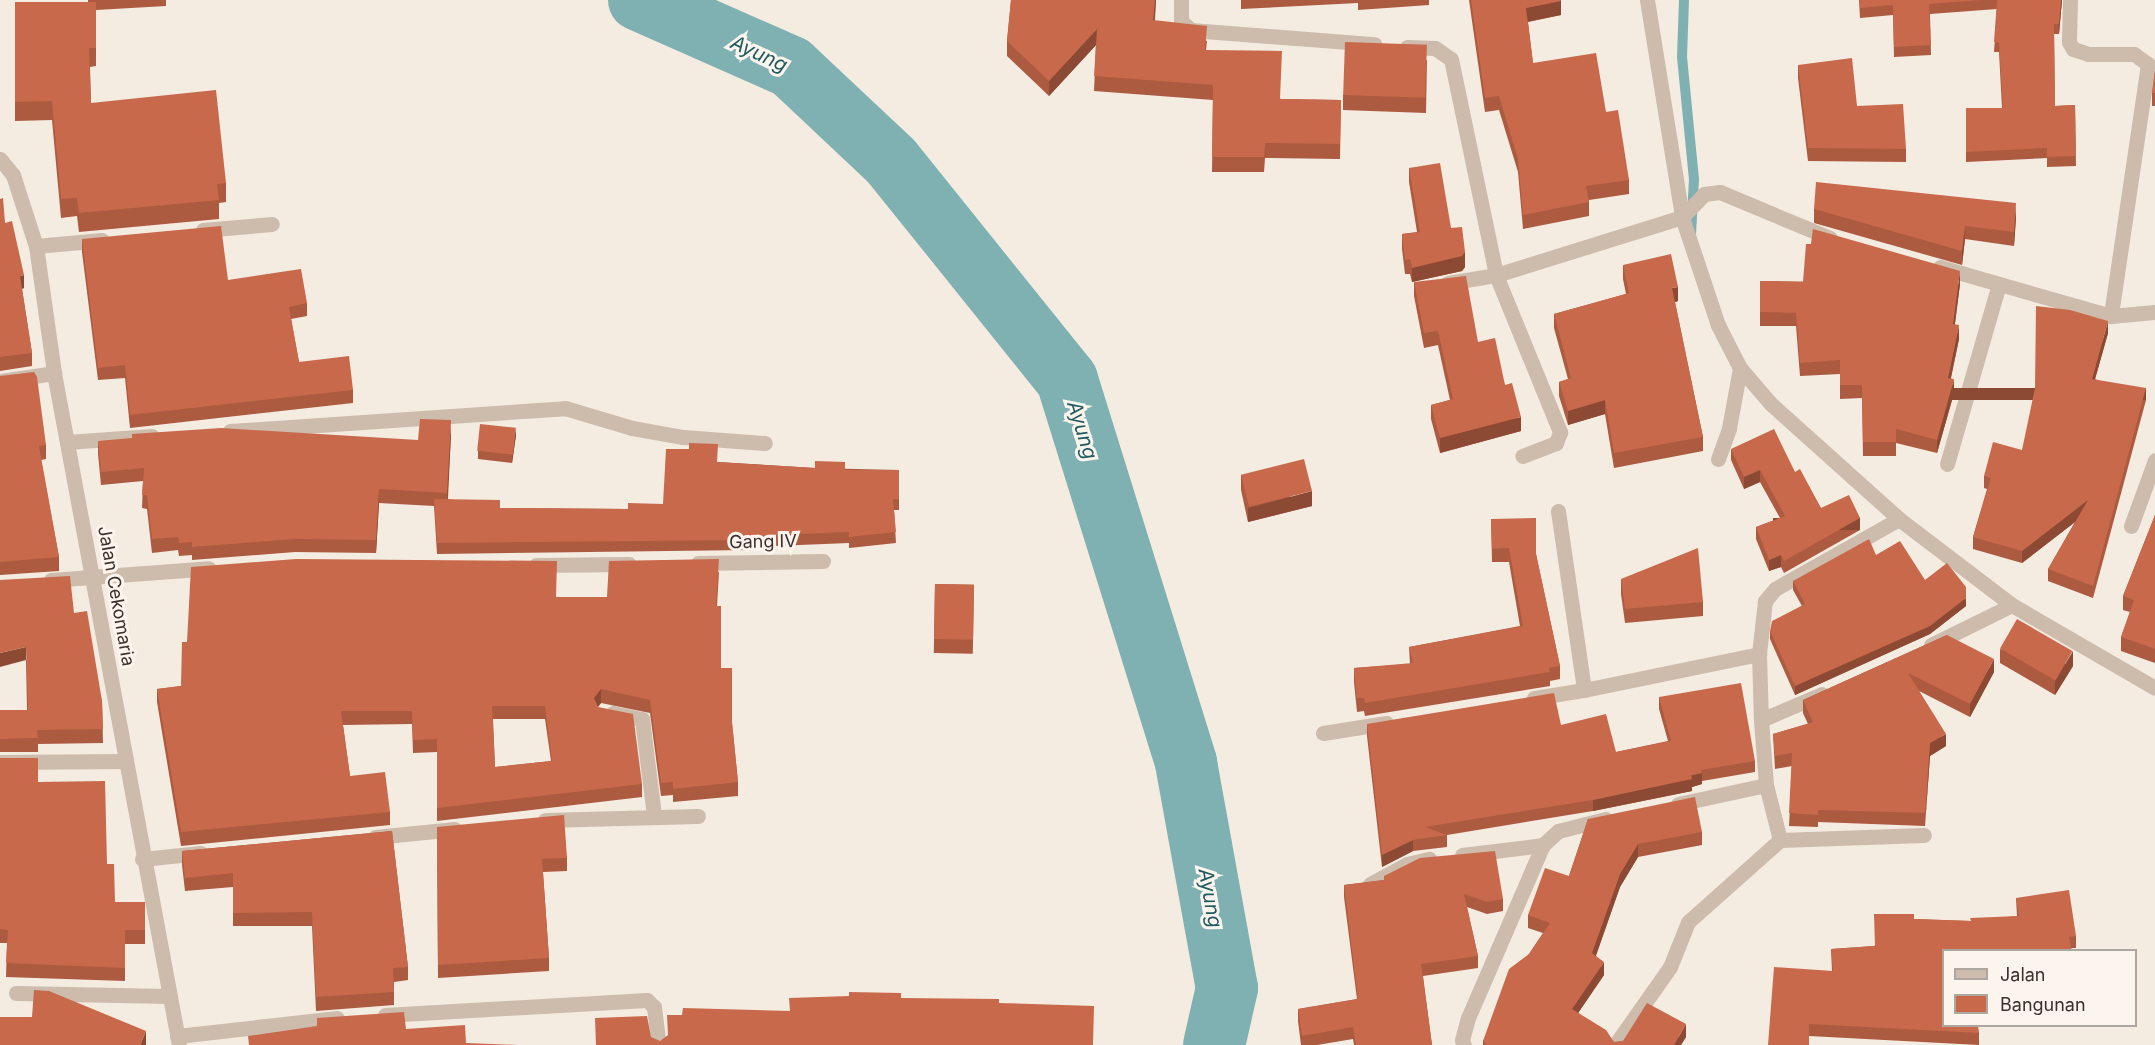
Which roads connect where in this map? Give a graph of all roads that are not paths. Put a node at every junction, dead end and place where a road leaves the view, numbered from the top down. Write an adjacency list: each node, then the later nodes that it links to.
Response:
1 (1181, 0): 12 (street)
2 (1647, 0): 5 (street)
3 (2070, 0): 16 (street)
4 (0, 159): 10 (street, Jalan Cekomaria)
5 (1682, 217): 9 (street); 12 (street); 17 (street)
6 (272, 224): 7 (street)
7 (189, 232)
8 (118, 238): 10 (street)
9 (1845, 243)
10 (36, 246): 18 (street, Jalan Cekomaria)
11 (1924, 263): 13 (street)
12 (1496, 275): 14 (street); 24 (street)
13 (1999, 284): 16 (street); 27 (street)
14 (1430, 286)
15 (2155, 312): 16 (street)
16 (2111, 316)
17 (1740, 368): 25 (street); 29 (street)
18 (54, 373): 19 (street); 22 (street, Jalan Cekomaria)
19 (0, 381)
20 (208, 432): 23 (street)
21 (173, 435): 22 (street)
22 (67, 442): 36 (street, Jalan Cekomaria)
23 (765, 443)
24 (1522, 456)
25 (1718, 459)
26 (2155, 460): 30 (street)
27 (1947, 464)
28 (1558, 511): 43 (street)
29 (1899, 519): 38 (street); 40 (street)
30 (2131, 526)
31 (823, 561): 33 (street, Gang IV)
32 (650, 563): 34 (street)
33 (684, 563)
34 (522, 565)
35 (224, 567): 36 (street)
36 (93, 575): 37 (street); 49 (street, Jalan Cekomaria)
37 (35, 581)
38 (2012, 605): 39 (street); 42 (street)
39 (1915, 652)
40 (1759, 654): 43 (street); 47 (street)
41 (1842, 686): 47 (street)
42 (2155, 688)
43 (1584, 690): 44 (street)
44 (1516, 701)
45 (604, 712): 53 (street)
46 (1402, 720): 48 (street)
47 (1761, 720): 51 (street)
48 (1323, 733)
49 (126, 761): 50 (street); 63 (street, Jalan Cekomaria)
50 (0, 762)
51 (1766, 785): 52 (street); 60 (street)
52 (1663, 807)
53 (654, 816): 54 (street); 56 (street)
54 (698, 816)
55 (1616, 817): 61 (street)
56 (533, 822)
57 (474, 827): 59 (street)
58 (1924, 835): 60 (street)
59 (356, 838)
60 (1780, 840): 70 (street)
61 (1543, 845): 64 (street); 69 (street)
62 (213, 852): 63 (street)
63 (142, 859): 66 (street, Jalan Cekomaria)
64 (1370, 884)
65 (16, 993): 66 (street)
66 (168, 996): 67 (street, Jalan Cekomaria)
67 (178, 1040): 68 (street)
68 (659, 1045)
69 (1464, 1045)
70 (1615, 1045)

